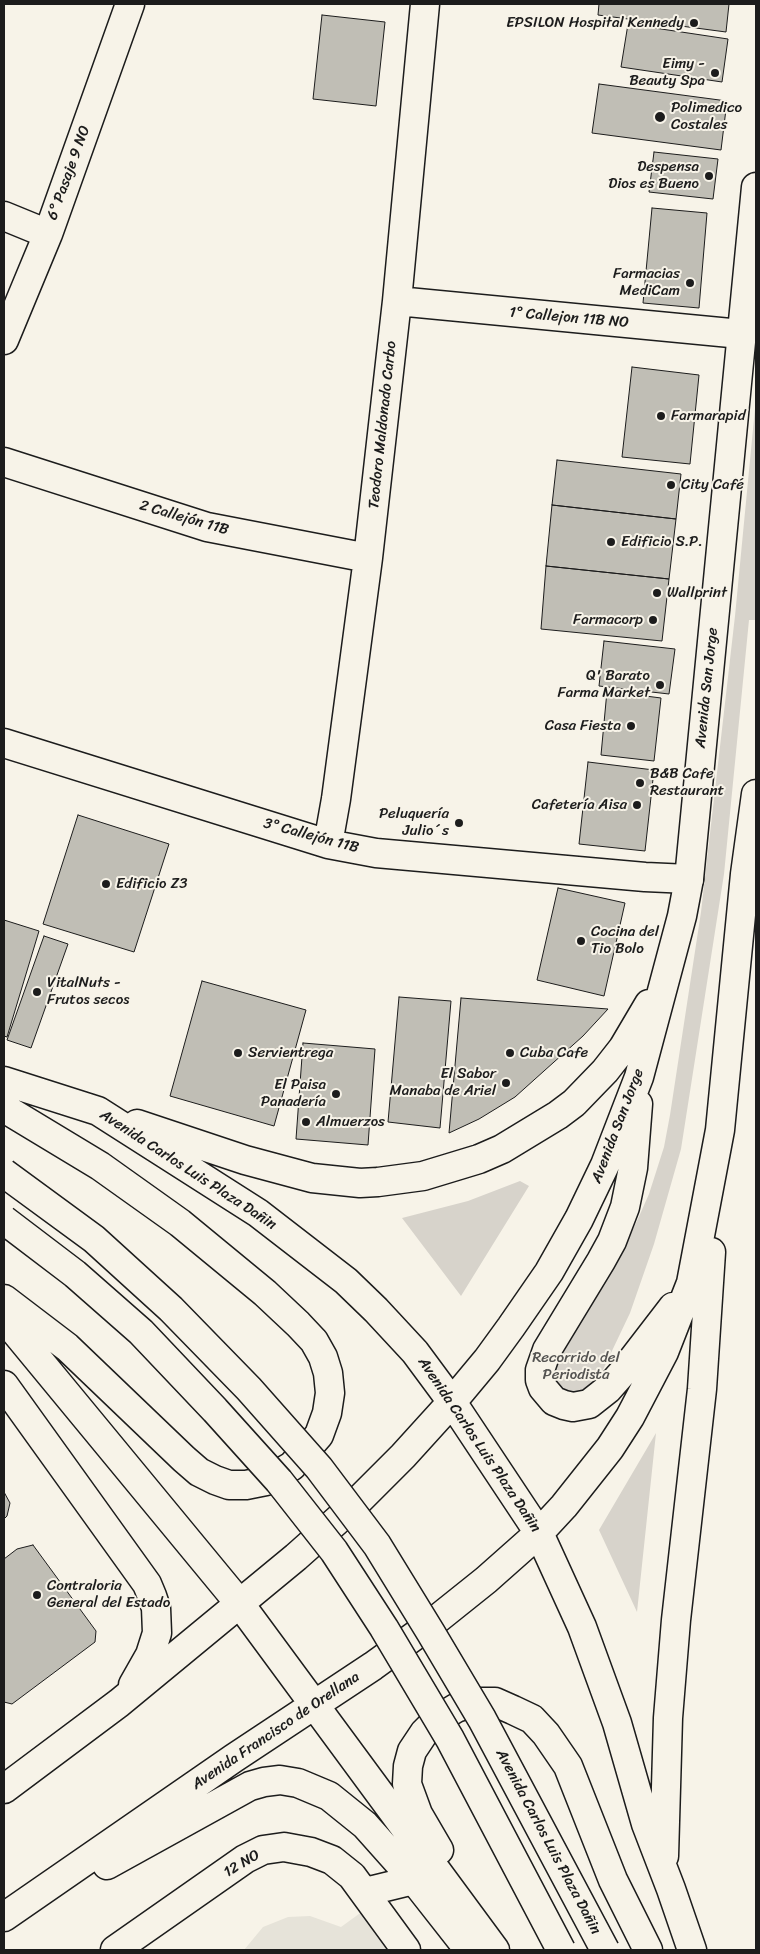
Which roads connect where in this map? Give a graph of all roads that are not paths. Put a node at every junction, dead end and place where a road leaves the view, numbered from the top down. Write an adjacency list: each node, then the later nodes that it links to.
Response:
1 (130, 4): 5 (main road, 6° Pasaje 9 NO)
2 (425, 4): 6 (main road, Teodoro Maldonado Carbo)
3 (756, 187): 7 (main road, Avenida San Jorge)
4 (4, 216): 5 (main road)
5 (48, 234): 8 (main road, 6° Pasaje 9 NO)
6 (397, 302): 7 (main road, 1° Callejon 11B NO); 10 (main road, Teodoro Maldonado Carbo)
7 (741, 334): 16 (main road, Avenida San Jorge)
8 (4, 340)
9 (4, 462): 10 (main road, 2 Callejón 11B)
10 (368, 558): 14 (main road, Teodoro Maldonado Carbo)
11 (4, 743): 14 (main road, 3° Callejón 11B)
12 (756, 794): 15 (main road)
13 (756, 841): 15 (main road)
14 (328, 844): 16 (main road, 3° Callejón 11B)
15 (745, 874): 22 (main road)
16 (688, 879): 17 (main road, Avenida San Jorge)
17 (682, 916): 18 (main road, Avenida San Jorge); 21 (main road)
18 (639, 1077): 25 (main road); 29 (main road, Avenida San Jorge)
19 (4, 1081): 21 (main road, Avenida Carlos Luis Plaza Dañin)
20 (4, 1108): 26 (main road)
21 (98, 1111): 29 (main road, Avenida Carlos Luis Plaza Dañin)
22 (720, 1130): 25 (main road); 35 (main road)
23 (4, 1173): 45 (main road, Avenida Carlos Luis Plaza Dañin, bridge)
24 (4, 1220): 44 (main road, bridge)
25 (691, 1283): 30 (main road)
26 (4, 1299)
27 (4, 1318): 31 (main road)
28 (4, 1385): 32 (main road)
29 (452, 1402): 30 (main road, Avenida Carlos Luis Plaza Dañin); 31 (main road)
30 (539, 1533): 33 (main road, Avenida Francisco de Orellana); 35 (main road, Avenida Carlos Luis Plaza Dañin)
31 (240, 1604): 32 (main road); 33 (main road)
32 (119, 1703): 34 (main road)
33 (313, 1705): 38 (main road, Avenida Francisco de Orellana); 43 (main road)
34 (4, 1789)
35 (664, 1873): 47 (main road, Avenida Carlos Luis Plaza Dañin)
36 (414, 1880): 37 (main road); 39 (main road); 42 (main road)
37 (364, 1892): 40 (main road, 12 NO); 41 (main road, 12 NO)
38 (4, 1917)
39 (4, 1923)
40 (115, 1950)
41 (406, 1950)
42 (469, 1950)
43 (495, 1950): 46 (main road)
44 (561, 1950)
45 (605, 1950)
46 (648, 1950)
47 (692, 1950)

